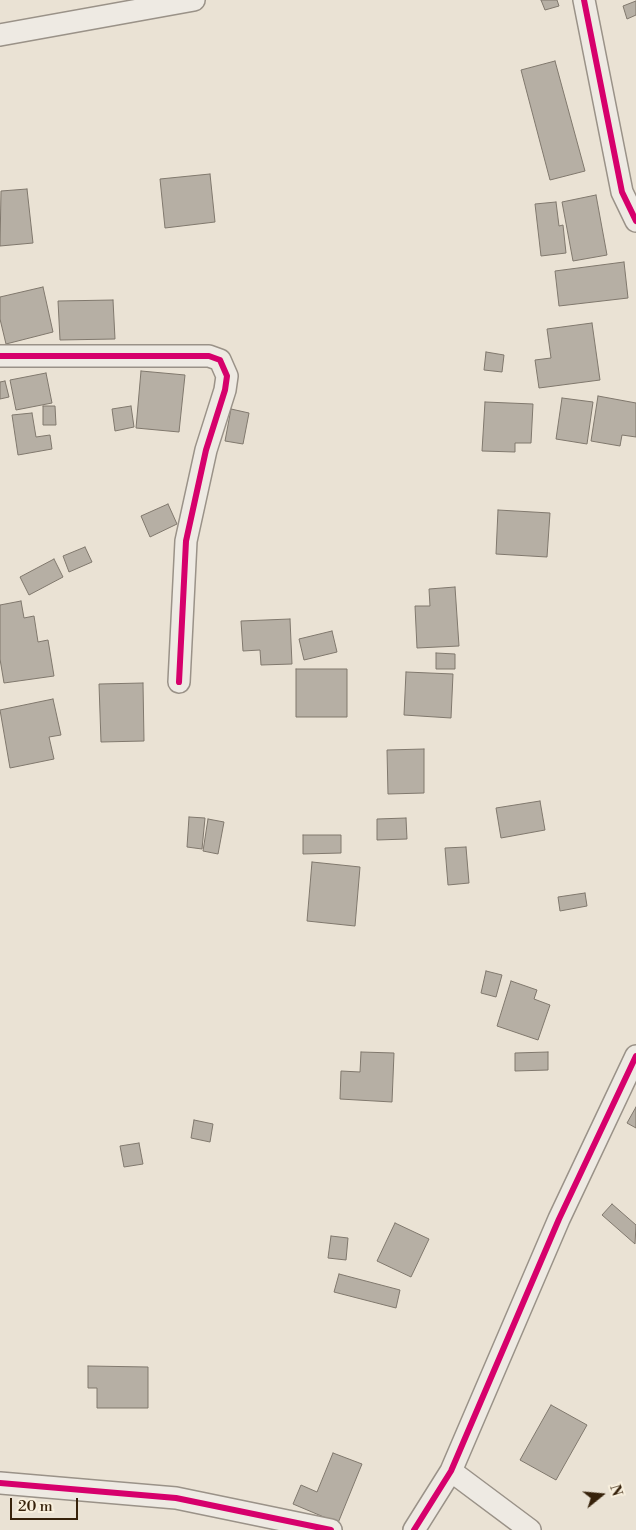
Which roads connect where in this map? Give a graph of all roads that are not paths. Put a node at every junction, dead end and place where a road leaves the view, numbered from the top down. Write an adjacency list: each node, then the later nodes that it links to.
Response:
1 (194, 0): 3 (street)
2 (584, 0): 4 (street)
3 (0, 35)
4 (636, 221)
5 (0, 356): 6 (street)
6 (179, 682)
7 (636, 1056): 8 (street)
8 (451, 1471): 11 (street); 12 (street)
9 (0, 1483): 10 (street)
10 (331, 1530)
11 (414, 1530)
12 (530, 1530)

